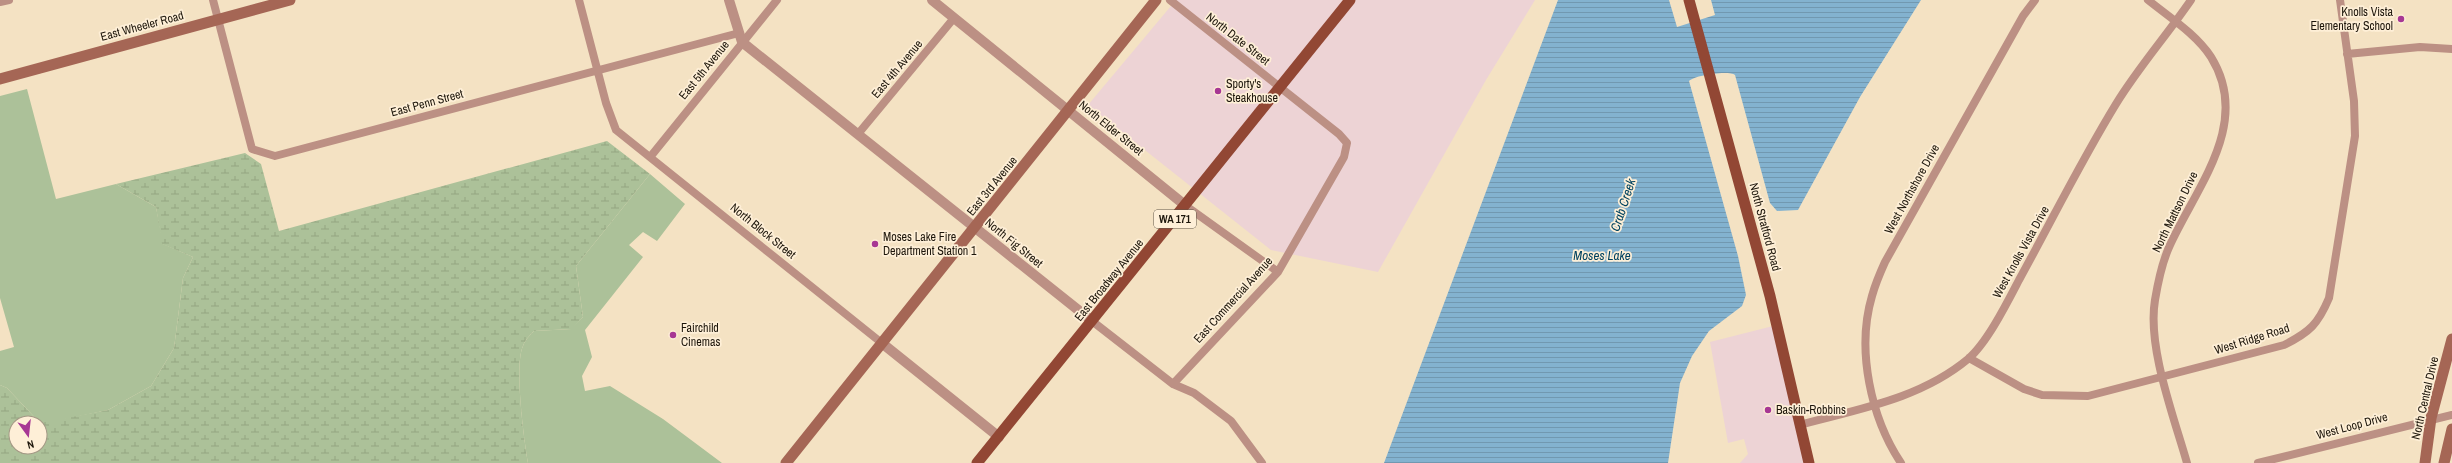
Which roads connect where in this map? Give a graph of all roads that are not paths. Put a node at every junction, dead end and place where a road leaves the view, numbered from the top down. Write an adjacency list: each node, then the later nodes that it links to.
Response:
1 (9, 0): 16 (street)
2 (213, 0): 18 (street)
3 (290, 0): 18 (main road, East Wheeler Road)
4 (578, 0): 23 (street, North Block Street)
5 (729, 0): 20 (street)
6 (777, 0): 20 (street, East 5th Avenue)
7 (932, 0): 17 (street, North Elder Street)
8 (1156, 0): 26 (main road, East 3rd Avenue)
9 (1170, 0): 25 (street, North Date Street)
10 (1350, 0): 25 (main road, East Broadway Avenue / WA 171)
11 (2035, 0): 39 (street, West Northshore Drive)
12 (2148, 0): 19 (street, North Mattson Drive)
13 (2191, 0): 19 (street, West Knolls Vista Drive)
14 (2340, 0): 22 (street, West Ridge Road)
15 (1689, 1): 42 (main road, North Stratford Road)
16 (0, 2)
17 (954, 18): 26 (street, North Elder Street); 27 (street, East 4th Avenue)
18 (218, 19): 23 (street, East Penn Street); 24 (main road, East Wheeler Road)
19 (2175, 22): 36 (street, West Knolls Vista Drive); 37 (street, North Mattson Drive)
20 (740, 38): 23 (street, East Penn Street); 27 (street, North Fig Street); 29 (street, East 5th Avenue)
21 (2452, 49): 22 (street)
22 (2347, 54): 37 (street, West Ridge Road)
23 (597, 71): 29 (street, North Block Street)
24 (0, 78)
25 (1279, 87): 28 (street, North Date Street); 30 (main road, East Broadway Avenue / WA 171)
26 (1069, 111): 30 (street, North Elder Street); 31 (main road, East 3rd Avenue)
27 (858, 134): 31 (street, North Fig Street)
28 (1347, 143): 32 (street, East Commercial Avenue)
29 (651, 156): 35 (street, North Block Street)
30 (1186, 206): 32 (street, North Elder Street); 33 (main road, East Broadway Avenue / WA 171)
31 (974, 228): 33 (street, North Fig Street); 35 (main road, East 3rd Avenue)
32 (1278, 272): 38 (street, East Commercial Avenue)
33 (1092, 321): 38 (street, North Fig Street); 44 (main road, East Broadway Avenue / WA 171)
34 (2452, 339): 41 (main road, North Central Drive)
35 (883, 344): 44 (street, North Block Street); 45 (main road, East 3rd Avenue)
36 (1969, 358): 37 (street, West Ridge Road); 39 (street, West Knolls Vista Drive)
37 (2163, 377): 50 (street, North Mattson Drive)
38 (1173, 384): 47 (street, North Fig Street)
39 (1875, 406): 42 (street, West Knolls Vista Drive); 49 (street)
40 (2452, 415): 41 (street, West Loop Drive)
41 (2431, 418): 51 (street, West Loop Drive); 52 (main road, North Central Drive)
42 (1799, 425): 48 (main road, North Stratford Road)
43 (2452, 429): 53 (main road)
44 (999, 437): 46 (main road, East Broadway Avenue / WA 171)
45 (786, 463)
46 (977, 463)
47 (1262, 463)
48 (1809, 463)
49 (1901, 463)
50 (2187, 463)
51 (2258, 463)
52 (2424, 463)
53 (2444, 463)

